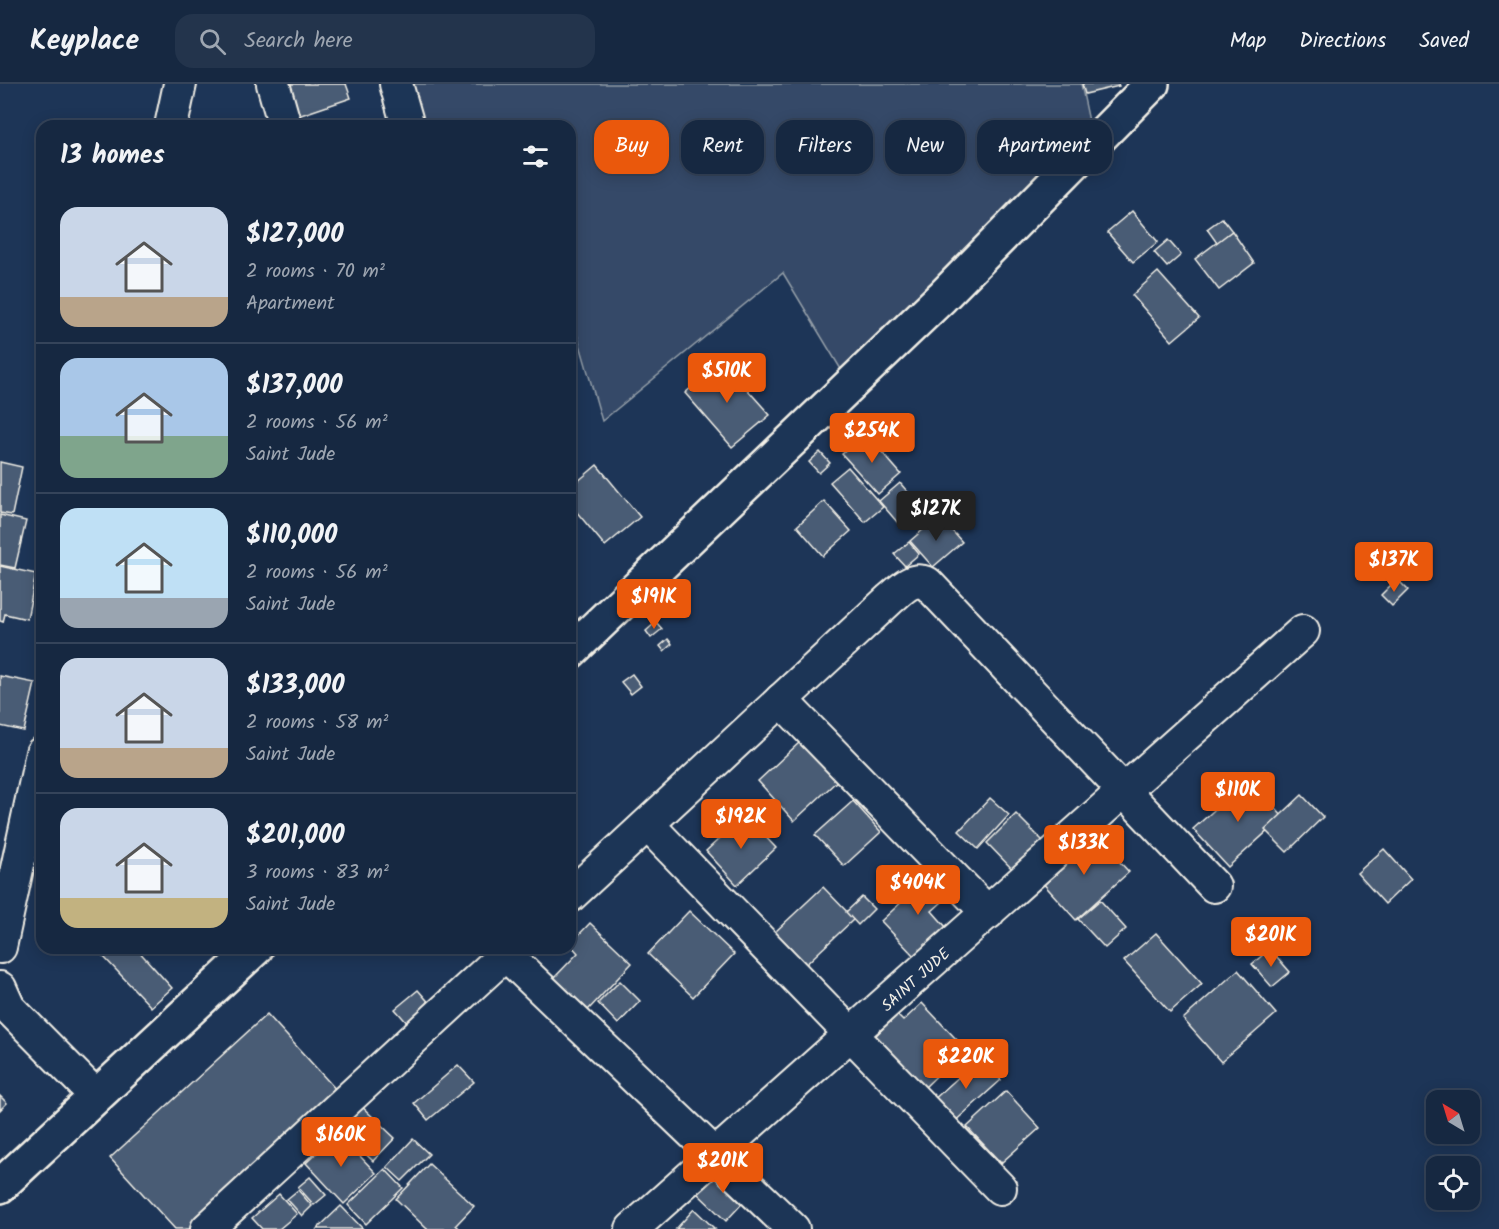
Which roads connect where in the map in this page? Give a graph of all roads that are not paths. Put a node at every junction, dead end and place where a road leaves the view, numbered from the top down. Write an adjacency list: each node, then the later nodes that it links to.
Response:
1 (180, 84): 5 (street)
2 (273, 84): 6 (street)
3 (396, 84): 7 (street)
4 (1152, 84): 9 (street)
5 (172, 120)
6 (283, 120)
7 (406, 120)
8 (1303, 631): 12 (street, SAINT JUDE)
9 (576, 646)
10 (781, 700): 12 (street); 13 (street); 18 (street)
11 (36, 782): 15 (street)
12 (1122, 792): 16 (street); 18 (street, SAINT JUDE)
13 (649, 826): 17 (street); 24 (street)
14 (36, 852): 15 (street)
15 (18, 869): 19 (street)
16 (1214, 886)
17 (576, 891)
18 (988, 913): 24 (street, SAINT JUDE)
19 (0, 947)
20 (250, 954): 25 (street)
21 (505, 954): 29 (street)
22 (511, 954): 26 (street)
23 (0, 988): 25 (street)
24 (850, 1036): 26 (street, SAINT JUDE); 28 (street)
25 (96, 1096): 27 (street)
26 (714, 1156): 30 (street, SAINT JUDE); 31 (street)
27 (0, 1186)
28 (1000, 1188)
29 (220, 1225)
30 (632, 1229)
31 (793, 1229)

